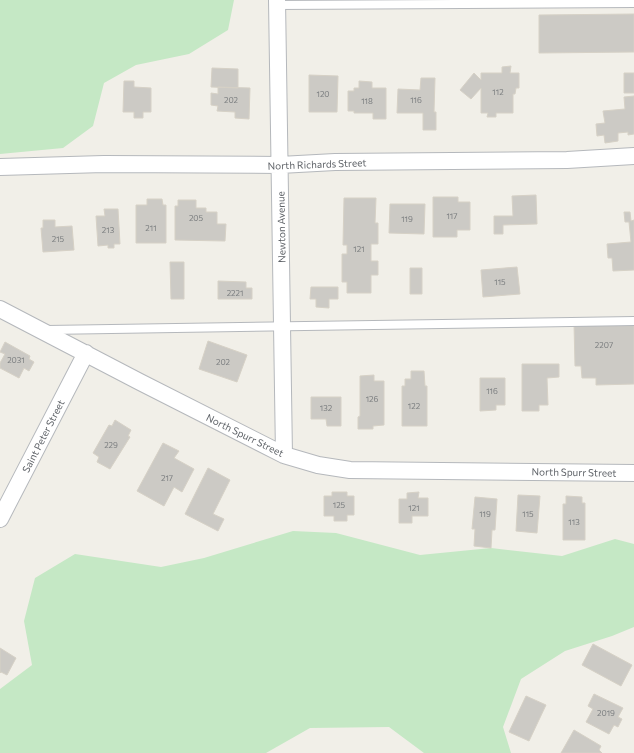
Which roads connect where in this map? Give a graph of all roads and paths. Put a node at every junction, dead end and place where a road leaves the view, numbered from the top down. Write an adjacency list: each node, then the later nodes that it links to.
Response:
1 (277, 3): 2 (lane); 4 (street, Newton Avenue)
2 (634, 3)
3 (634, 156): 4 (street, North Richards Street)
4 (280, 165): 5 (street, North Richards Street); 8 (street, Newton Avenue)
5 (0, 166)
6 (0, 309): 9 (street, North Spurr Street)
7 (634, 321): 8 (lane)
8 (282, 327): 9 (lane); 11 (street, Newton Avenue)
9 (42, 330): 10 (street, North Spurr Street)
10 (86, 353): 11 (street, North Spurr Street); 13 (street, Saint Peter Street)
11 (284, 455): 12 (street, North Spurr Street)
12 (634, 473)
13 (0, 519)

